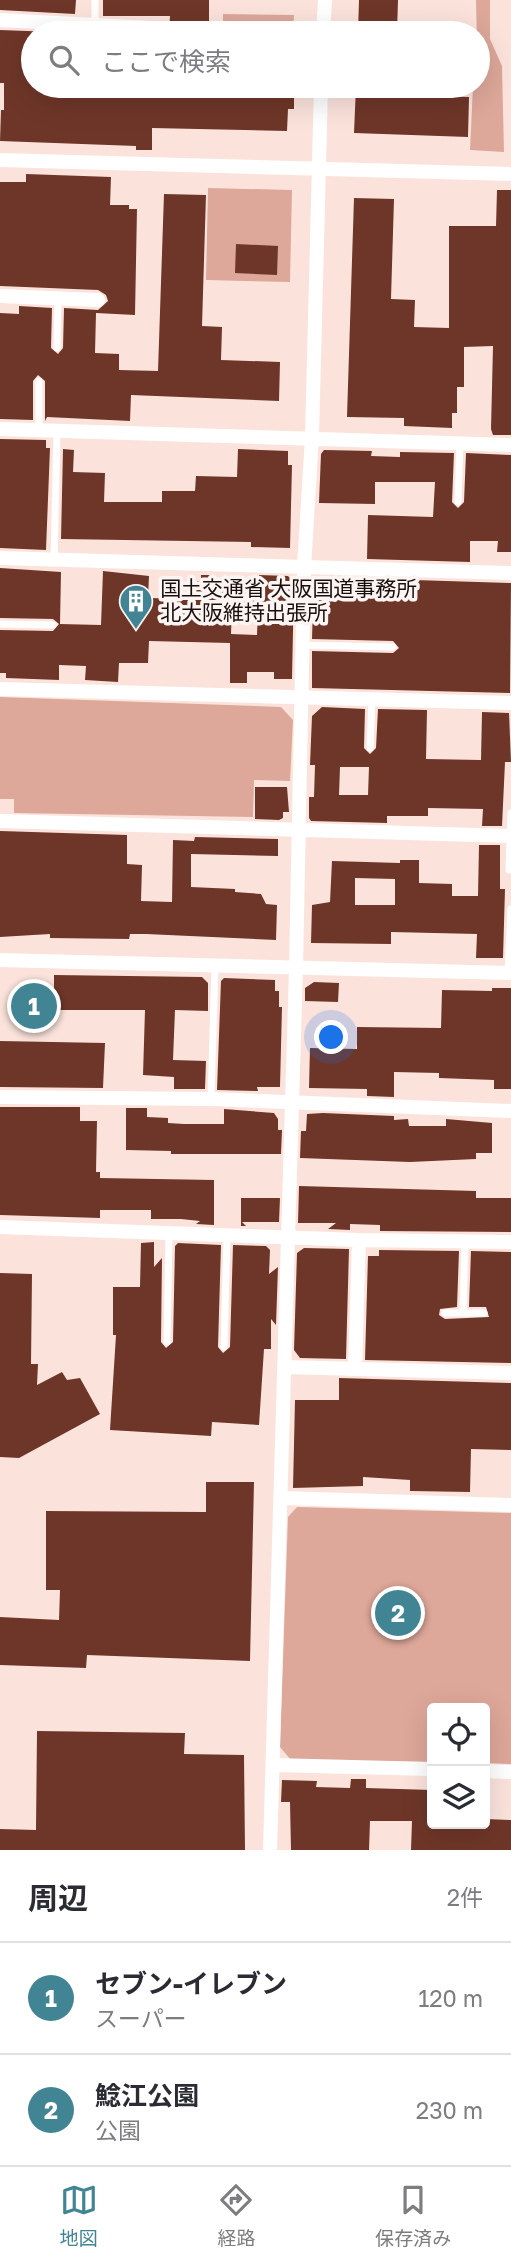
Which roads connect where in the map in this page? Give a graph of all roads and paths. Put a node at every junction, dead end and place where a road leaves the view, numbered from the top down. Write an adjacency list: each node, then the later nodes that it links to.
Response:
1 (95, 0): 5 (lane)
2 (325, 0): 6 (street)
3 (0, 20): 4 (street)
4 (21, 21)
5 (95, 21)
6 (324, 21)
7 (321, 98): 9 (street)
8 (0, 160): 9 (street)
9 (318, 170): 10 (street); 19 (street)
10 (511, 174)
11 (0, 296): 12 (street)
12 (58, 298): 13 (street); 14 (lane)
13 (99, 300)
14 (57, 348)
15 (39, 381): 17 (lane)
16 (0, 429): 17 (street)
17 (39, 430): 18 (street)
18 (57, 431): 19 (street); 24 (lane)
19 (312, 436): 20 (street); 25 (street)
20 (460, 443): 21 (street); 22 (lane)
21 (511, 445)
22 (458, 502)
23 (0, 558): 24 (street)
24 (54, 560): 25 (street)
25 (304, 568): 26 (street); 29 (street)
26 (511, 573)
27 (0, 624): 28 (lane)
28 (53, 625)
29 (303, 645): 30 (lane); 32 (street)
30 (393, 647)
31 (0, 689): 32 (street)
32 (302, 696): 33 (street); 38 (street)
33 (372, 699): 34 (street); 35 (lane)
34 (511, 704)
35 (370, 748)
36 (511, 813): 39 (lane)
37 (0, 821): 38 (street)
38 (299, 831): 39 (street); 44 (street)
39 (511, 836): 40 (lane)
40 (509, 870)
41 (511, 909): 45 (lane)
42 (0, 960): 43 (street)
43 (215, 965): 44 (street); 47 (lane)
44 (296, 968): 45 (street); 48 (street)
45 (510, 973)
46 (0, 1097): 47 (street)
47 (211, 1100): 48 (street)
48 (290, 1102): 49 (street); 53 (street)
49 (511, 1111)
50 (0, 1227): 51 (street)
51 (169, 1234): 52 (street); 60 (lane)
52 (227, 1235): 53 (street); 61 (lane)
53 (288, 1237): 54 (street); 62 (street)
54 (359, 1240): 55 (street); 63 (street)
55 (465, 1241): 56 (street); 58 (lane)
56 (511, 1242)
57 (445, 1313): 58 (lane)
58 (463, 1313): 59 (lane)
59 (484, 1313)
60 (167, 1342)
61 (224, 1347)
62 (284, 1367): 63 (street); 65 (street)
63 (355, 1369): 64 (street)
64 (511, 1373)
65 (282, 1499): 66 (street); 67 (street)
66 (511, 1505)
67 (273, 1765): 68 (street); 71 (street)
68 (427, 1769)
69 (490, 1771): 70 (street)
70 (511, 1772)
71 (270, 1850)

